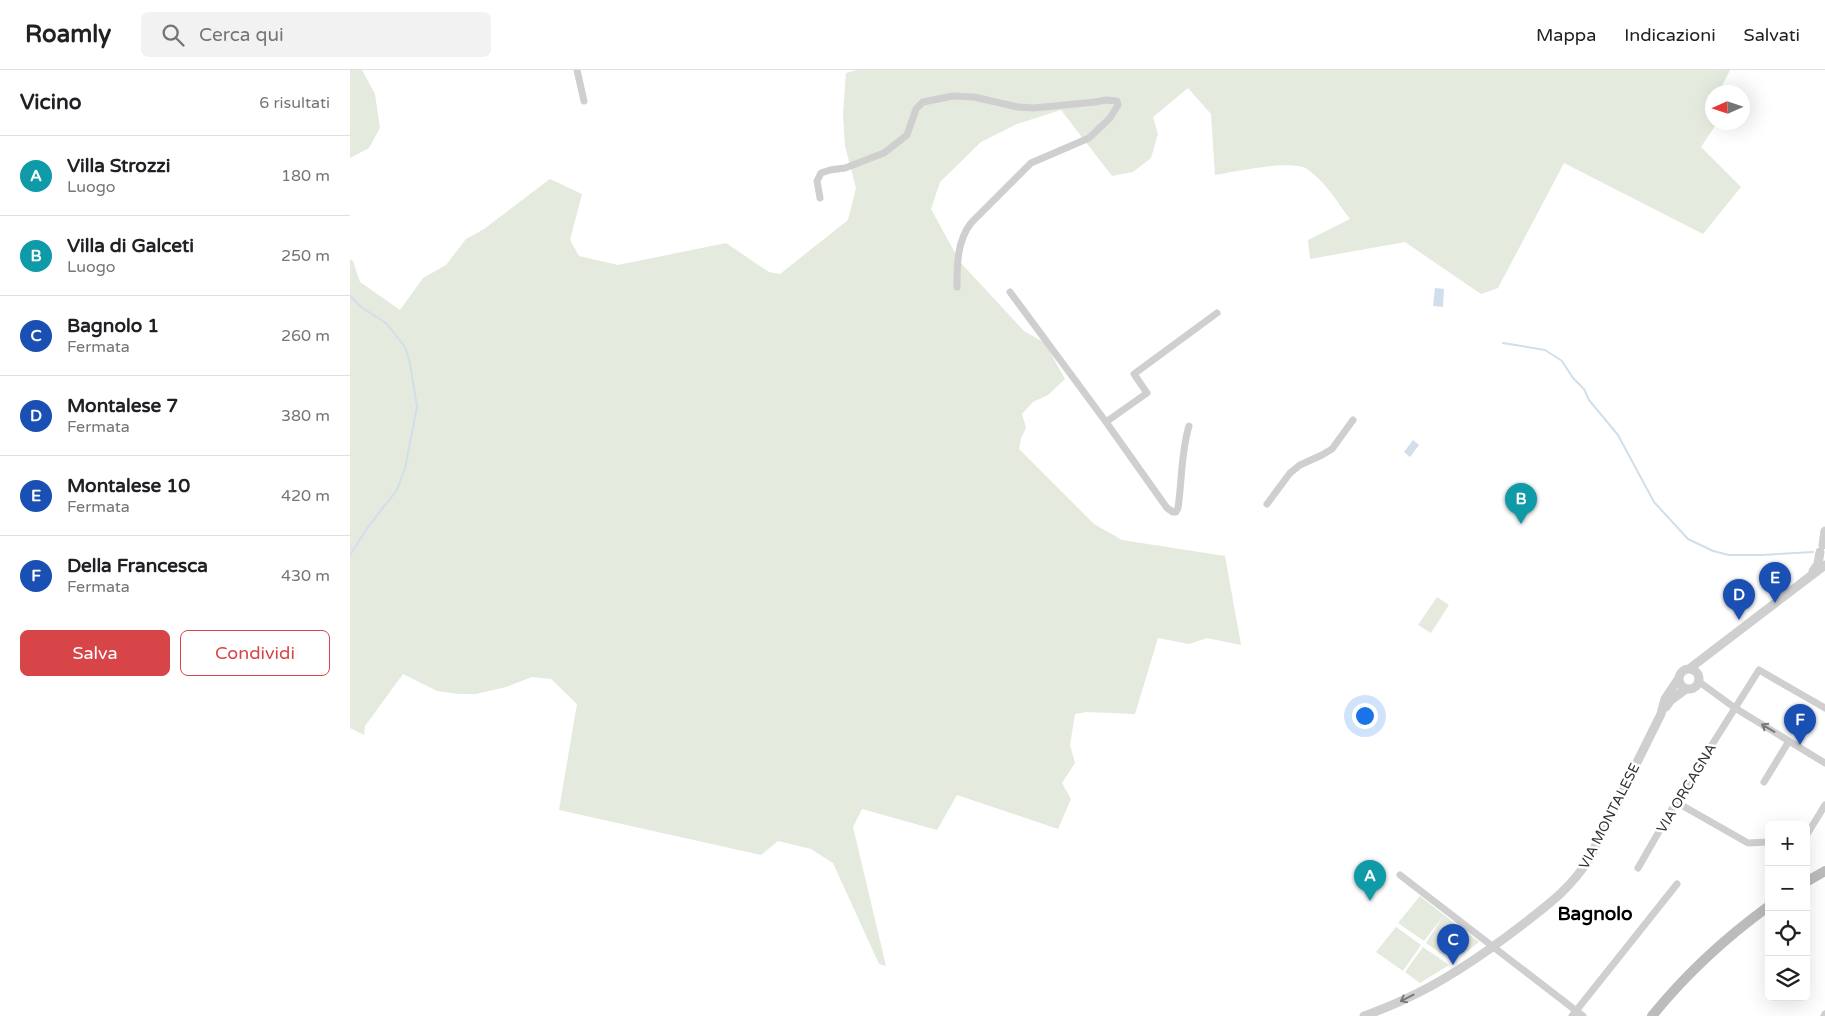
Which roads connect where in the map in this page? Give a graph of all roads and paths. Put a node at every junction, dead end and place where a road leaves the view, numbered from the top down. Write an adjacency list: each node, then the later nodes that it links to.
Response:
1 (577, 70): 2 (street)
2 (584, 101)
3 (820, 198): 4 (street)
4 (958, 287)
5 (1010, 292): 8 (street)
6 (1217, 313): 8 (street)
7 (1352, 420): 10 (street)
8 (1106, 422): 9 (street)
9 (1189, 426)
10 (1267, 504)
11 (1825, 531): 12 (street)
12 (1823, 550): 14 (street)
13 (1825, 565): 14 (street, VIA MONTALESE)
14 (1812, 574): 15 (street, VIA MONTALESE)
15 (1705, 655): 16 (street, VIA MONTALESE); 18 (street)
16 (1689, 668): 17 (street, VIA MONTALESE); 18 (street)
17 (1679, 678): 19 (street); 22 (street, VIA MONTALESE)
18 (1698, 678): 19 (street, VIA MONTALESE); 20 (street)
19 (1686, 688): 22 (street, VIA MONTALESE)
20 (1735, 708): 21 (street, VIA ORCAGNA); 23 (street, one-way to 20); 26 (street, VIA ORCAGNA)
21 (1825, 708)
22 (1661, 714): 36 (street, VIA MONTALESE)
23 (1789, 741): 24 (street); 25 (street)
24 (1825, 762)
25 (1764, 782)
26 (1676, 802): 29 (street); 30 (street, VIA ORCAGNA)
27 (1825, 805): 28 (street)
28 (1810, 829)
29 (1765, 842)
30 (1638, 868)
31 (1825, 871): 33 (main road)
32 (1400, 875): 36 (street)
33 (1810, 880)
34 (1677, 884): 37 (street)
35 (1765, 909): 38 (main road)
36 (1493, 947): 37 (street); 39 (street, VIA MONTALESE, one-way to 39)
37 (1574, 1013): 40 (street)
38 (1655, 1014)
39 (1365, 1016)
40 (1583, 1016)

